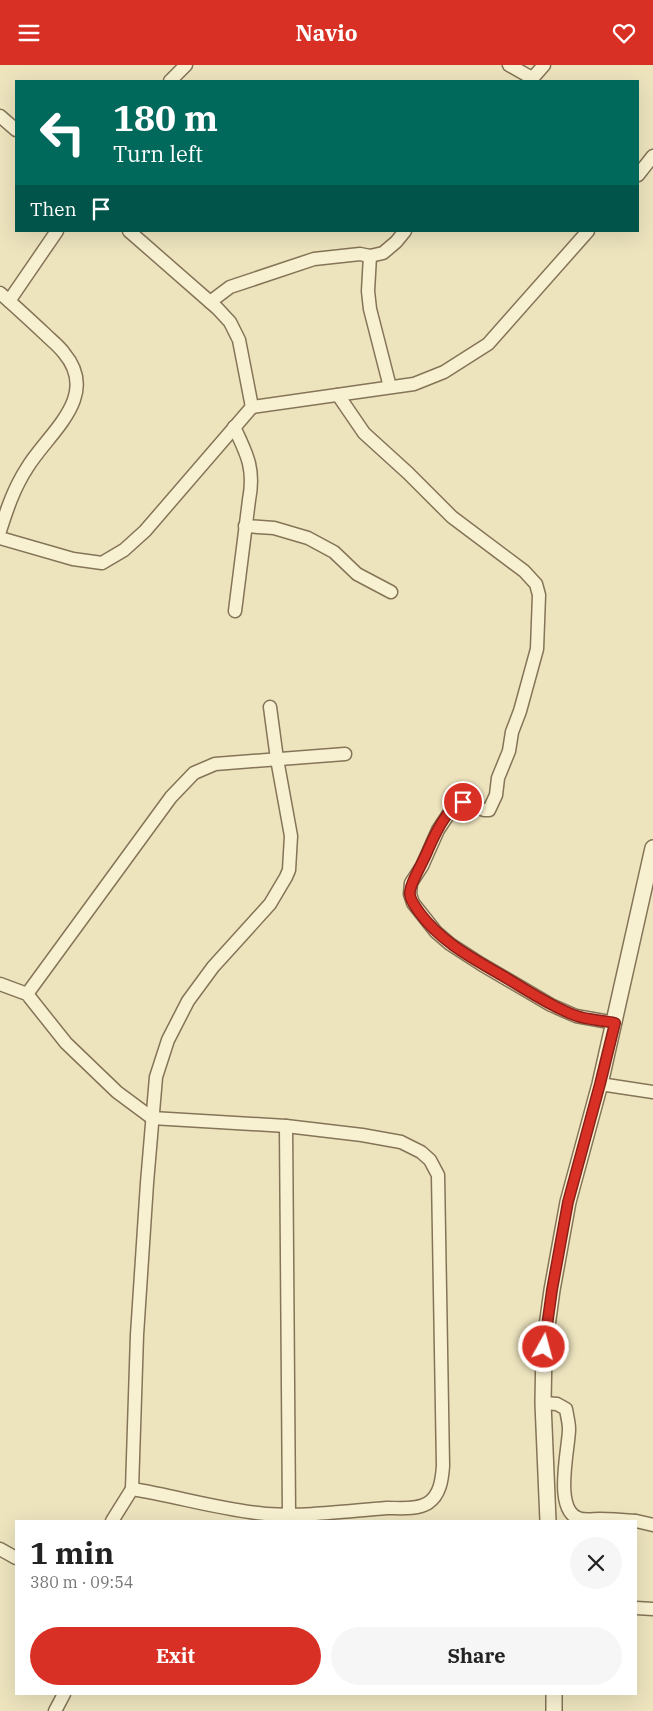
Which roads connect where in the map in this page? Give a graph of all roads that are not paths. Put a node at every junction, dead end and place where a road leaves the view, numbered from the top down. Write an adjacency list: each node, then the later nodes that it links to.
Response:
1 (186, 65): 4 (street)
2 (509, 65): 5 (street)
3 (544, 65): 5 (street)
4 (171, 80)
5 (531, 80)
6 (0, 116): 7 (street)
7 (15, 129)
8 (652, 160): 9 (street)
9 (639, 174)
10 (56, 232): 15 (street)
11 (130, 232): 16 (street)
12 (404, 232): 14 (street)
13 (587, 232): 17 (street)
14 (370, 256): 16 (street); 17 (street)
15 (5, 297): 22 (street)
16 (210, 302): 19 (street)
17 (390, 387): 18 (street)
18 (338, 395): 19 (street); 33 (street)
19 (252, 407): 20 (street)
20 (234, 427): 21 (street); 23 (street)
21 (245, 526): 24 (street); 25 (street)
22 (0, 531)
23 (0, 538)
24 (391, 592)
25 (235, 611)
26 (270, 707): 28 (street)
27 (345, 754): 28 (street)
28 (277, 759): 32 (street); 36 (street)
29 (653, 848): 30 (street)
30 (653, 852): 33 (street)
31 (0, 984): 32 (street)
32 (27, 994): 36 (street)
33 (615, 1023): 34 (street)
34 (600, 1084): 35 (street); 38 (street)
35 (653, 1092)
36 (152, 1118): 37 (street); 39 (street)
37 (286, 1126): 40 (street); 40 (street)
38 (543, 1403): 42 (street); 43 (street)
39 (132, 1489): 40 (street); 41 (street)
40 (289, 1514)
41 (113, 1520)
42 (548, 1520)
43 (628, 1520)
44 (637, 1521): 45 (street)
45 (653, 1525)
46 (0, 1549): 47 (street)
47 (15, 1557)
48 (637, 1607): 49 (street)
49 (653, 1609)
50 (63, 1695): 52 (street)
51 (554, 1695): 53 (street)
52 (55, 1711)
53 (554, 1711)

